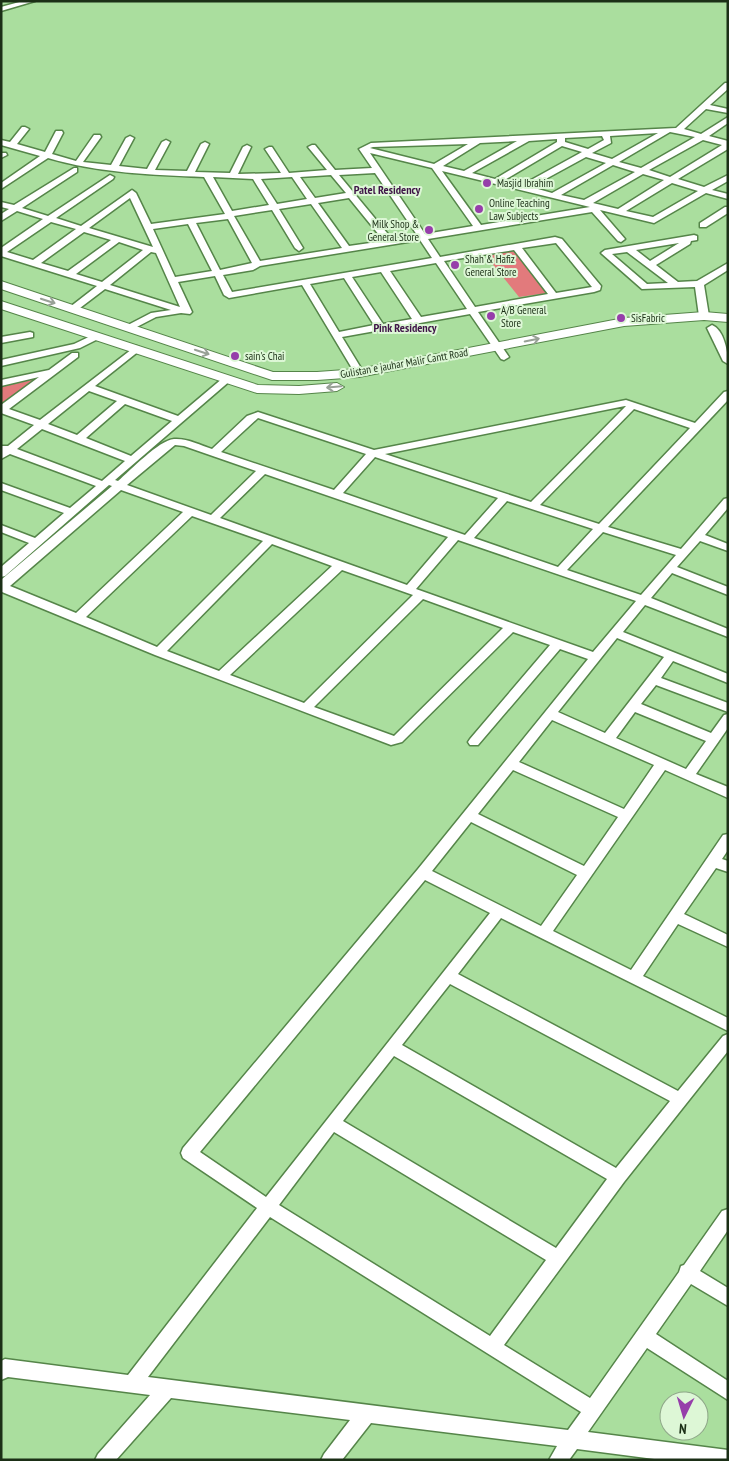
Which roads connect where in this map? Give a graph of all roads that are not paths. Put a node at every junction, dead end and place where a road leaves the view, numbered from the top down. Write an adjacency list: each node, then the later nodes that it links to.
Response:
1 (32, 1): 2 (street)
2 (1, 9)
3 (728, 85): 4 (street)
4 (716, 95): 5 (street); 6 (street)
5 (728, 97)
6 (703, 106): 7 (street); 10 (street)
7 (728, 111)
8 (728, 119): 13 (street)
9 (25, 129): 22 (street)
10 (674, 130): 12 (street); 13 (street); 30 (street)
11 (59, 133): 29 (street)
12 (605, 134): 17 (street); 28 (street)
13 (702, 136): 23 (street); 34 (street)
14 (97, 137): 32 (street)
15 (130, 138): 36 (street)
16 (527, 138): 17 (street); 18 (street); 38 (street)
17 (561, 140): 28 (street); 46 (street)
18 (479, 141): 27 (street); 31 (street)
19 (1, 142): 22 (street)
20 (166, 142): 35 (street)
21 (205, 144): 39 (street)
22 (12, 145): 29 (street)
23 (728, 145): 45 (street)
24 (247, 147): 41 (street)
25 (312, 147): 37 (street)
26 (269, 149): 42 (street)
27 (363, 149): 31 (street); 33 (street)
28 (587, 153): 30 (street); 48 (street)
29 (47, 155): 32 (street); 47 (street)
30 (612, 162): 34 (street); 51 (street)
31 (434, 166): 38 (street); 68 (street)
32 (76, 167): 36 (street); 59 (street)
33 (377, 170): 37 (street); 69 (street)
34 (640, 170): 45 (street); 55 (street)
35 (150, 172): 36 (street); 39 (street)
36 (112, 173): 63 (street)
37 (334, 174): 42 (street); 50 (street)
38 (465, 174): 46 (street)
39 (189, 175): 40 (street)
40 (208, 176): 41 (street); 61 (street)
41 (233, 176): 43 (street)
42 (291, 176): 43 (street); 53 (street)
43 (256, 177): 56 (street)
44 (728, 177): 49 (street)
45 (670, 179): 49 (street); 60 (street)
46 (495, 182): 48 (street)
47 (1, 186)
48 (522, 189): 51 (street)
49 (705, 190): 52 (street); 60 (street)
50 (352, 196): 53 (street); 72 (street)
51 (552, 196): 55 (street)
52 (728, 197)
53 (312, 202): 56 (street); 75 (street)
54 (1, 204): 59 (street)
55 (584, 204): 57 (street)
56 (274, 207): 61 (street); 74 (street)
57 (596, 208): 60 (street); 68 (street); 70 (street)
58 (728, 208): 65 (street)
59 (17, 209): 62 (street); 63 (street)
60 (618, 212)
61 (230, 215): 64 (street); 81 (street)
62 (1, 218)
63 (51, 218): 67 (street); 78 (street)
64 (191, 221): 66 (street); 85 (street)
65 (703, 225)
66 (149, 227): 67 (street); 77 (street)
67 (81, 228): 71 (street); 80 (street)
68 (479, 228): 69 (street)
69 (423, 237): 72 (street); 79 (street)
70 (621, 239)
71 (117, 240): 77 (street); 86 (street)
72 (390, 242): 75 (street)
73 (516, 246): 79 (street); 94 (street); 94 (street)
74 (300, 248)
75 (347, 249): 81 (street)
76 (629, 249): 82 (street); 82 (street); 91 (street)
77 (155, 250): 88 (street); 93 (street)
78 (1, 253): 80 (street)
79 (438, 260): 83 (street); 97 (street)
80 (34, 264): 86 (street)
81 (257, 264): 85 (street)
82 (650, 265): 91 (street)
83 (384, 269): 87 (street); 101 (street)
84 (726, 269): 90 (street)
85 (216, 273): 88 (street); 89 (street)
86 (68, 275): 93 (street)
87 (346, 275): 89 (street); 102 (street)
88 (173, 280): 98 (street)
89 (304, 282): 106 (street)
90 (699, 284): 91 (street); 99 (street)
91 (676, 285)
92 (1, 286): 96 (main road, Gulistan e jauhar Malir Cantt Road, one-way to 96)
93 (104, 286): 96 (street); 98 (street)
94 (554, 296): 97 (street)
95 (1, 305): 108 (main road, Gulistan e jauhar Malir Cantt Road)
96 (73, 309): 103 (main road, Gulistan e jauhar Malir Cantt Road)
97 (473, 310): 101 (street); 111 (street)
98 (187, 312): 103 (street)
99 (704, 316): 100 (main road, Gulistan e jauhar Malir Cantt Road); 111 (main road, Gulistan e jauhar Malir Cantt Road, one-way to 99)
100 (728, 318)
101 (418, 320): 102 (street)
102 (380, 327): 106 (street)
103 (129, 328): 116 (main road, Gulistan e jauhar Malir Cantt Road, one-way to 116)
104 (712, 328): 105 (main road, Gulistan e jauhar Malir Cantt Road); 111 (main road, Gulistan e jauhar Malir Cantt Road); 113 (street)
105 (728, 328)
106 (336, 334): 116 (street)
107 (30, 335): 109 (street)
108 (95, 338): 110 (main road, Gulistan e jauhar Malir Cantt Road); 114 (street)
109 (1, 340)
110 (136, 350): 117 (main road, Gulistan e jauhar Malir Cantt Road); 119 (street)
111 (501, 352): 116 (main road, Gulistan e jauhar Malir Cantt Road); 117 (main road, Gulistan e jauhar Malir Cantt Road, one-way to 117)
112 (75, 355): 115 (street)
113 (728, 361)
114 (1, 363)
115 (52, 371): 118 (street); 123 (street)
116 (358, 372)
117 (226, 380): 124 (street)
118 (1, 383)
119 (88, 387): 121 (street); 125 (street)
120 (728, 394): 126 (street)
121 (124, 400): 124 (street); 127 (street)
122 (633, 405): 126 (street); 130 (street); 139 (street)
123 (1, 409): 125 (street)
124 (179, 420): 131 (street)
125 (40, 424): 127 (street); 128 (street)
126 (696, 427): 144 (street)
127 (79, 439): 131 (street)
128 (4, 451): 133 (street)
129 (215, 452): 130 (street); 132 (street); 134 (street)
130 (373, 453): 136 (street); 137 (street)
131 (132, 460): 133 (street)
132 (264, 468): 136 (street); 142 (street)
133 (105, 483): 134 (street); 141 (street)
134 (118, 485): 140 (street); 158 (street)
135 (1, 486): 141 (street)
136 (338, 494): 146 (street)
137 (504, 496): 139 (street); 146 (street)
138 (726, 505): 145 (street)
139 (534, 506): 144 (street)
140 (191, 511): 142 (street); 158 (street)
141 (72, 512): 148 (street)
142 (213, 519): 147 (street)
143 (1, 528): 148 (street)
144 (600, 528): 150 (street); 153 (street)
145 (697, 536): 149 (street); 150 (street)
146 (462, 537): 153 (street); 156 (street)
147 (270, 540): 151 (street); 163 (street)
148 (36, 542): 154 (street)
149 (728, 548)
150 (682, 553): 152 (street)
151 (340, 565): 156 (street); 166 (street)
152 (670, 568): 155 (street); 157 (street)
153 (560, 571): 157 (street)
154 (1, 573)
155 (728, 590)
156 (414, 592): 159 (street); 170 (street)
157 (644, 600): 160 (street); 161 (street)
158 (77, 619): 163 (street)
159 (511, 627): 162 (street); 170 (street)
160 (615, 633): 164 (street); 165 (street)
161 (728, 633)
162 (558, 644): 165 (street); 176 (street)
163 (159, 652): 166 (street)
164 (671, 656): 167 (street); 168 (street)
165 (595, 658): 172 (street)
166 (222, 675): 170 (street)
167 (653, 679): 169 (street); 171 (street)
168 (728, 679)
169 (633, 706): 174 (street); 175 (street)
170 (306, 708)
171 (728, 708)
172 (551, 714): 175 (street); 177 (street)
173 (728, 718): 174 (street)
174 (714, 739): 179 (street)
175 (607, 740): 178 (street)
176 (474, 742)
177 (510, 764): 181 (street); 182 (street)
178 (662, 764): 179 (street); 181 (street)
179 (688, 776): 180 (street)
180 (728, 794)
181 (626, 815): 186 (street)
182 (469, 816): 186 (street); 187 (street)
183 (728, 839): 184 (street)
184 (713, 861): 185 (street); 189 (street)
185 (728, 867)
186 (586, 873): 190 (street)
187 (423, 874): 188 (street); 200 (street)
188 (500, 911): 190 (street); 192 (street)
189 (675, 916): 191 (street); 193 (street)
190 (544, 933): 193 (street)
191 (728, 941)
192 (448, 976): 196 (street); 197 (street)
193 (634, 977): 194 (street)
194 (728, 1025)
195 (728, 1040): 197 (street)
196 (392, 1047): 198 (street); 199 (street)
197 (680, 1099): 199 (street)
198 (332, 1123): 200 (street); 202 (street)
199 (618, 1177): 202 (street)
200 (268, 1207): 206 (street); 208 (street)
201 (728, 1216): 203 (street)
202 (558, 1258): 206 (street)
203 (687, 1272): 204 (street); 205 (street)
204 (728, 1298)
205 (644, 1336): 210 (street); 211 (street)
206 (492, 1347): 211 (street)
207 (1, 1372): 208 (street)
208 (132, 1384): 209 (street)
209 (168, 1388): 212 (street); 215 (street)
210 (728, 1391)
211 (593, 1410): 213 (street)
212 (367, 1413): 213 (street); 216 (street)
213 (573, 1439): 214 (street); 217 (street)
214 (728, 1459)
215 (104, 1460)
216 (330, 1460)
217 (558, 1460)

